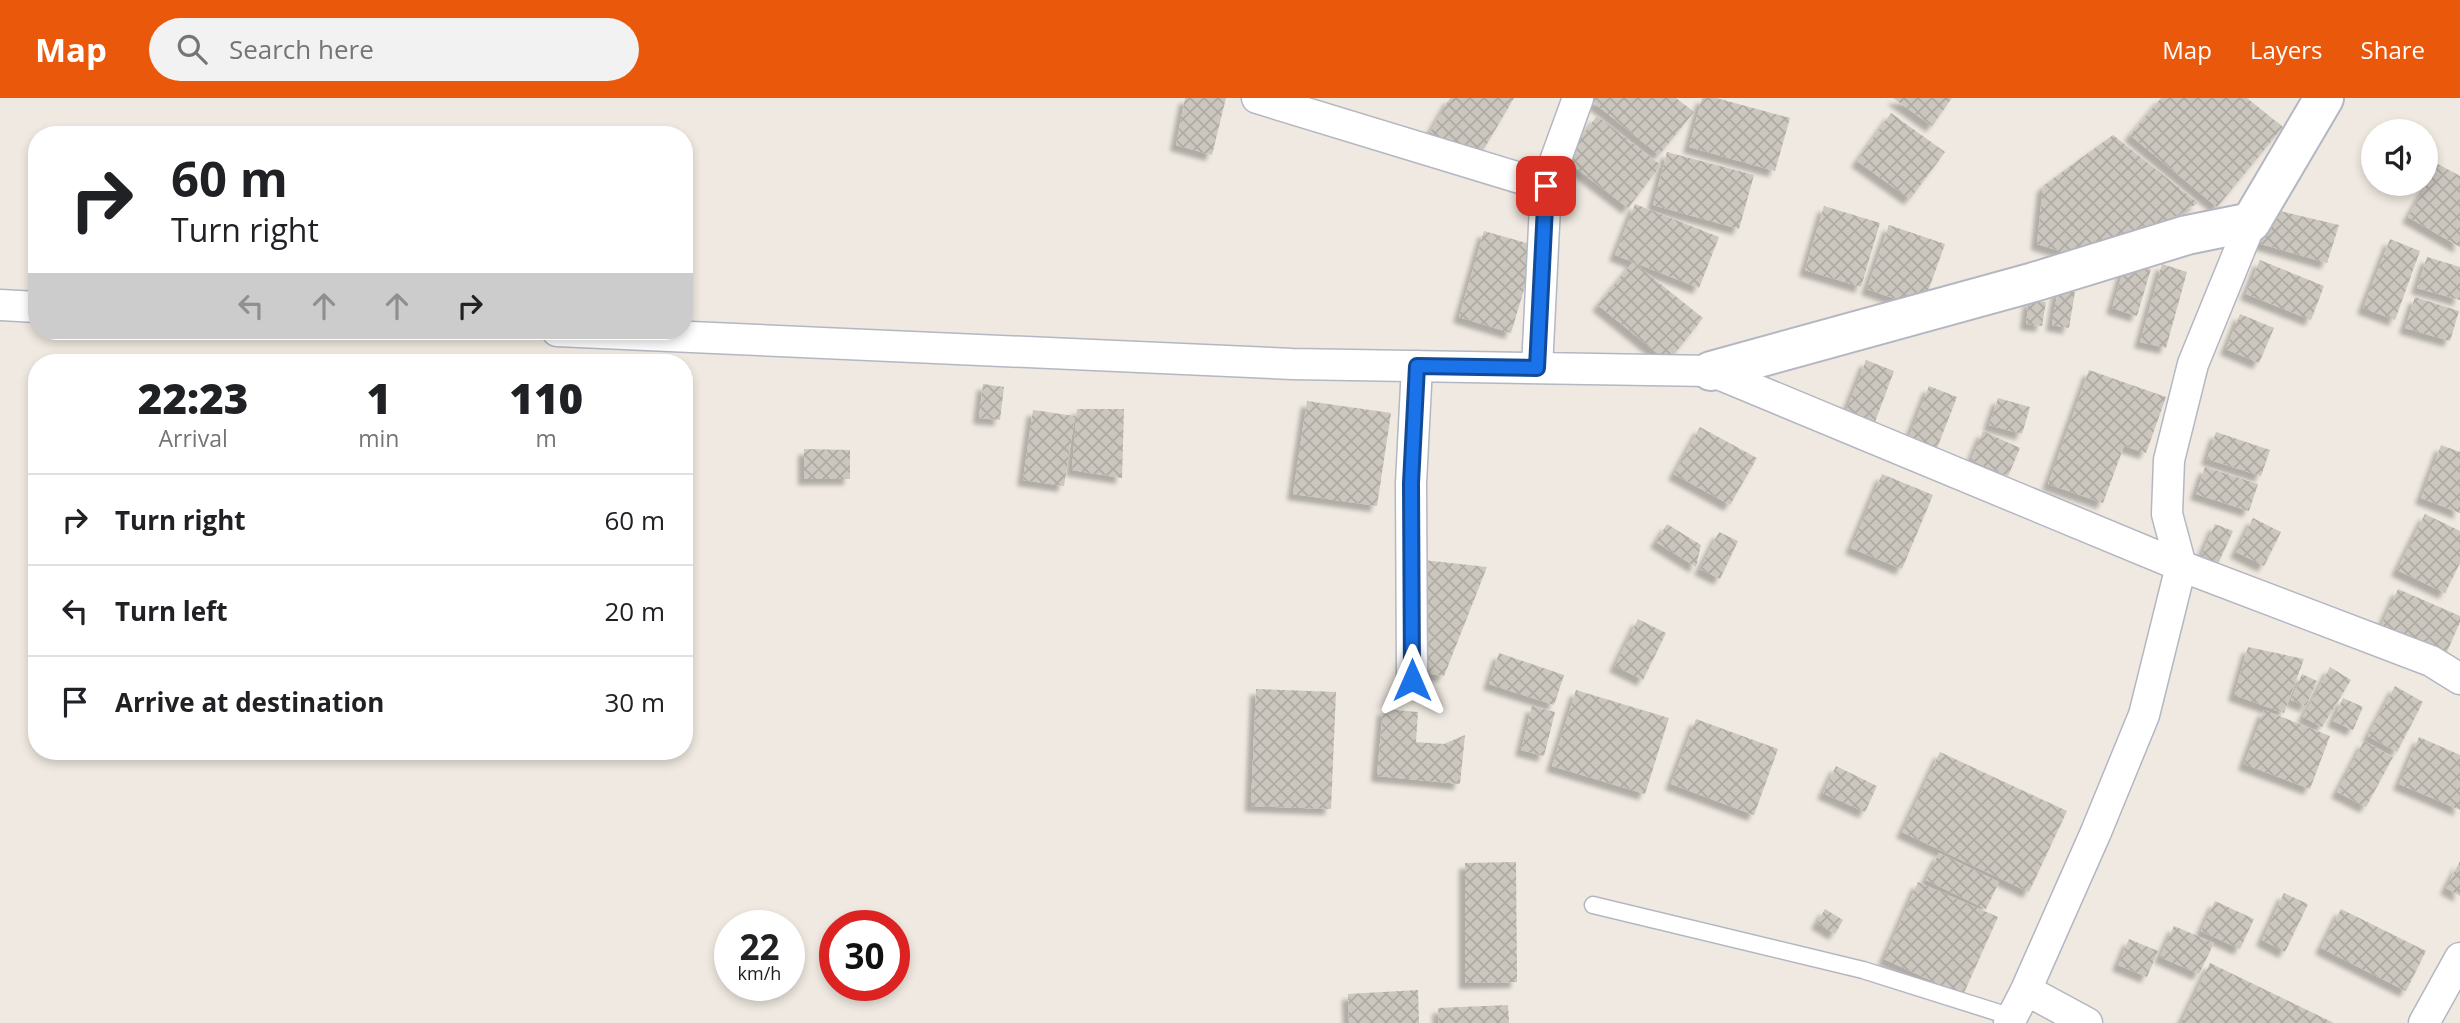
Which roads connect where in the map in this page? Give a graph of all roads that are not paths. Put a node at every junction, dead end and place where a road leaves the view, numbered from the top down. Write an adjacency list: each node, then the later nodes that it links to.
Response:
1 (1257, 98): 4 (street)
2 (1578, 98): 4 (street)
3 (2324, 98): 5 (main road)
4 (1546, 186): 10 (street)
5 (2251, 222): 11 (main road); 12 (street)
6 (0, 305): 7 (street)
7 (28, 307)
8 (693, 337): 9 (street)
9 (1417, 366): 10 (street); 14 (street)
10 (1537, 368): 11 (street)
11 (1711, 371): 12 (street)
12 (2181, 566): 13 (street); 17 (street)
13 (2460, 679)
14 (1412, 680)
15 (1593, 905): 18 (lane)
16 (2460, 958): 20 (street)
17 (2026, 990): 18 (street); 19 (street)
18 (2010, 1020)
19 (2087, 1023)
20 (2424, 1023)

